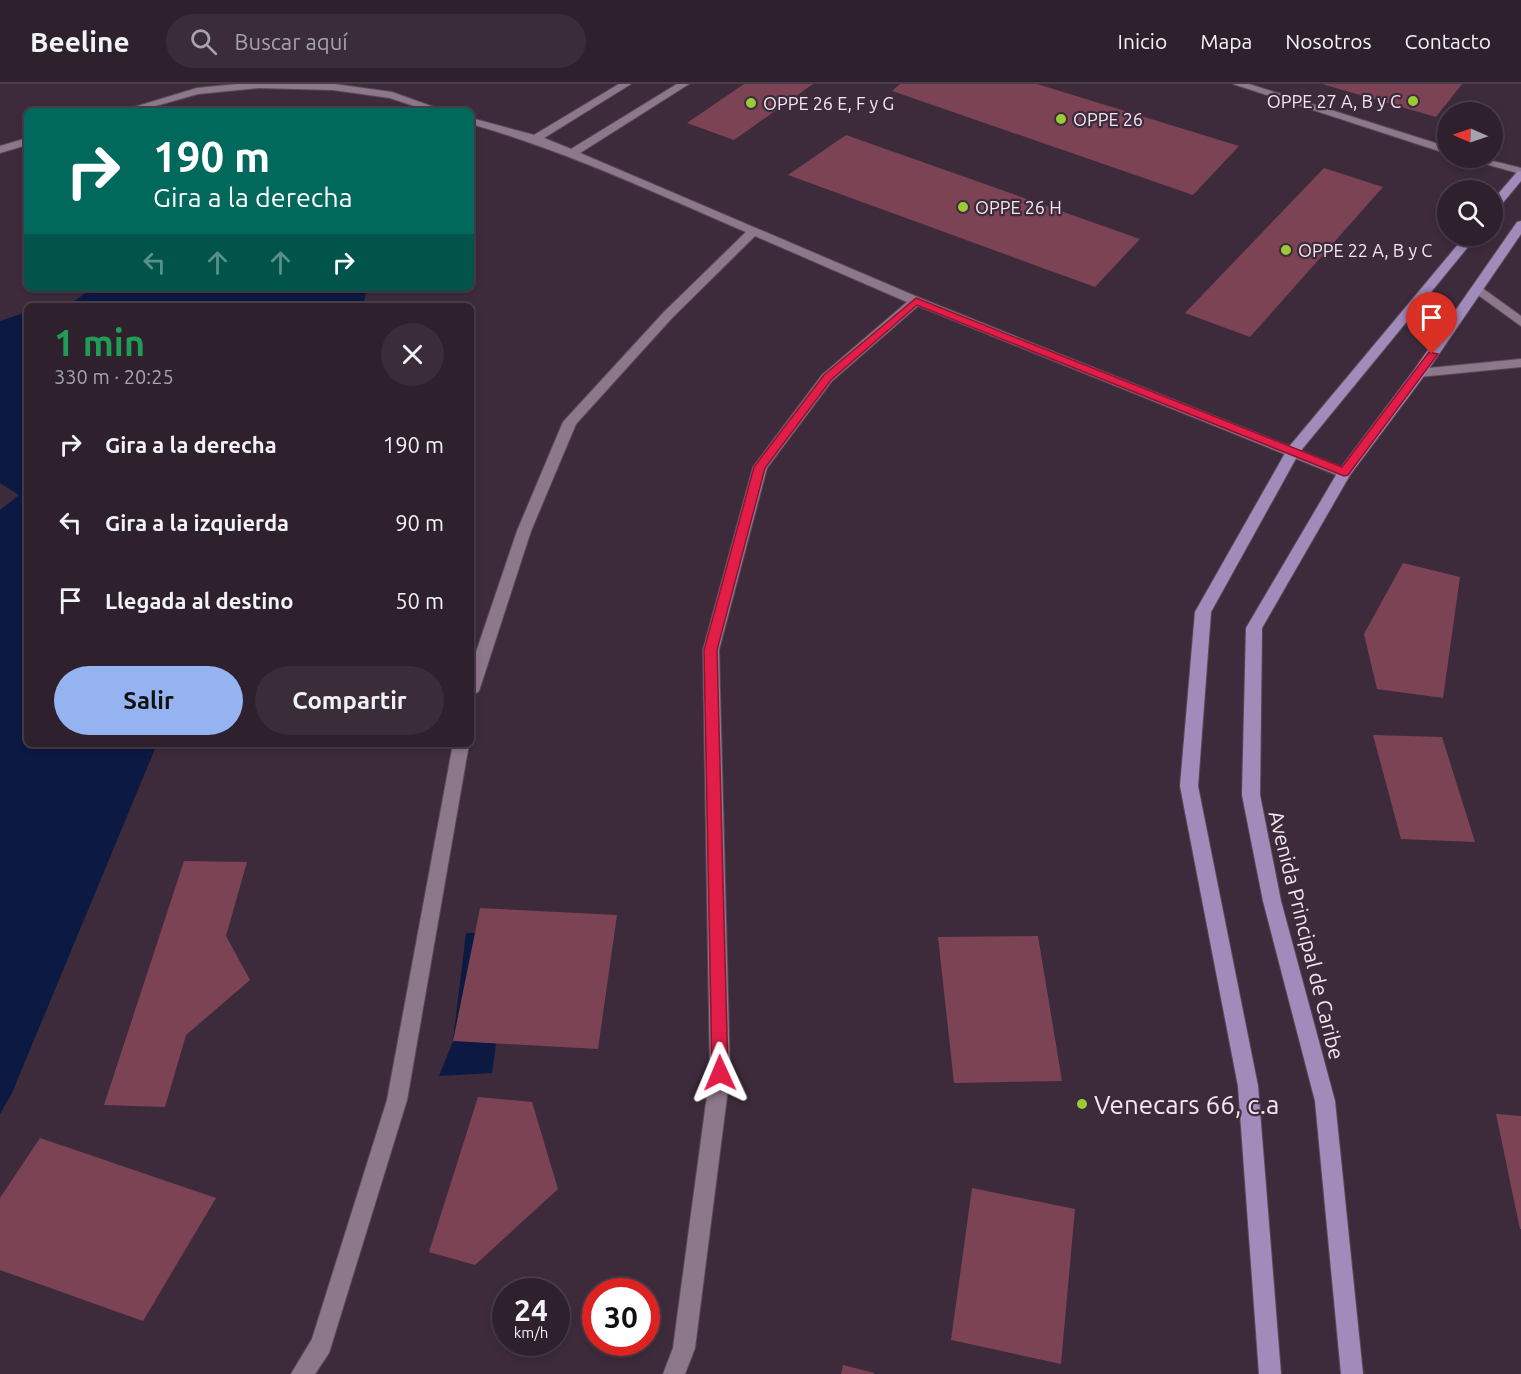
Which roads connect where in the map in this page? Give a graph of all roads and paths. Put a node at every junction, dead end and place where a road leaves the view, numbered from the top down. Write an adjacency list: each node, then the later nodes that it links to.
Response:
1 (185, 84): 5 (street)
2 (626, 84): 9 (street)
3 (684, 84): 13 (street)
4 (1238, 84): 11 (street)
5 (198, 91): 6 (street); 7 (street)
6 (137, 108)
7 (431, 108)
8 (474, 122): 9 (street)
9 (535, 139): 13 (street)
10 (24, 142): 12 (street)
11 (1437, 147)
12 (0, 150)
13 (572, 153): 18 (street)
14 (1503, 167): 15 (street)
15 (1521, 172): 16 (main road)
16 (1503, 195)
17 (1521, 225): 20 (main road, Avenida Principal de Caribe)
18 (754, 231): 21 (street); 27 (street)
19 (1463, 246): 25 (main road)
20 (1478, 289): 22 (street); 24 (main road, Avenida Principal de Caribe)
21 (916, 301): 25 (street); 30 (street)
22 (1521, 322)
23 (1521, 363): 24 (street)
24 (1419, 373): 26 (main road, Avenida Principal de Caribe)
25 (1293, 451): 26 (street); 31 (main road)
26 (1344, 472): 32 (main road, Avenida Principal de Caribe)
27 (474, 682)
28 (460, 747): 29 (street)
29 (302, 1374)
30 (674, 1374)
31 (1270, 1374)
32 (1352, 1374)

